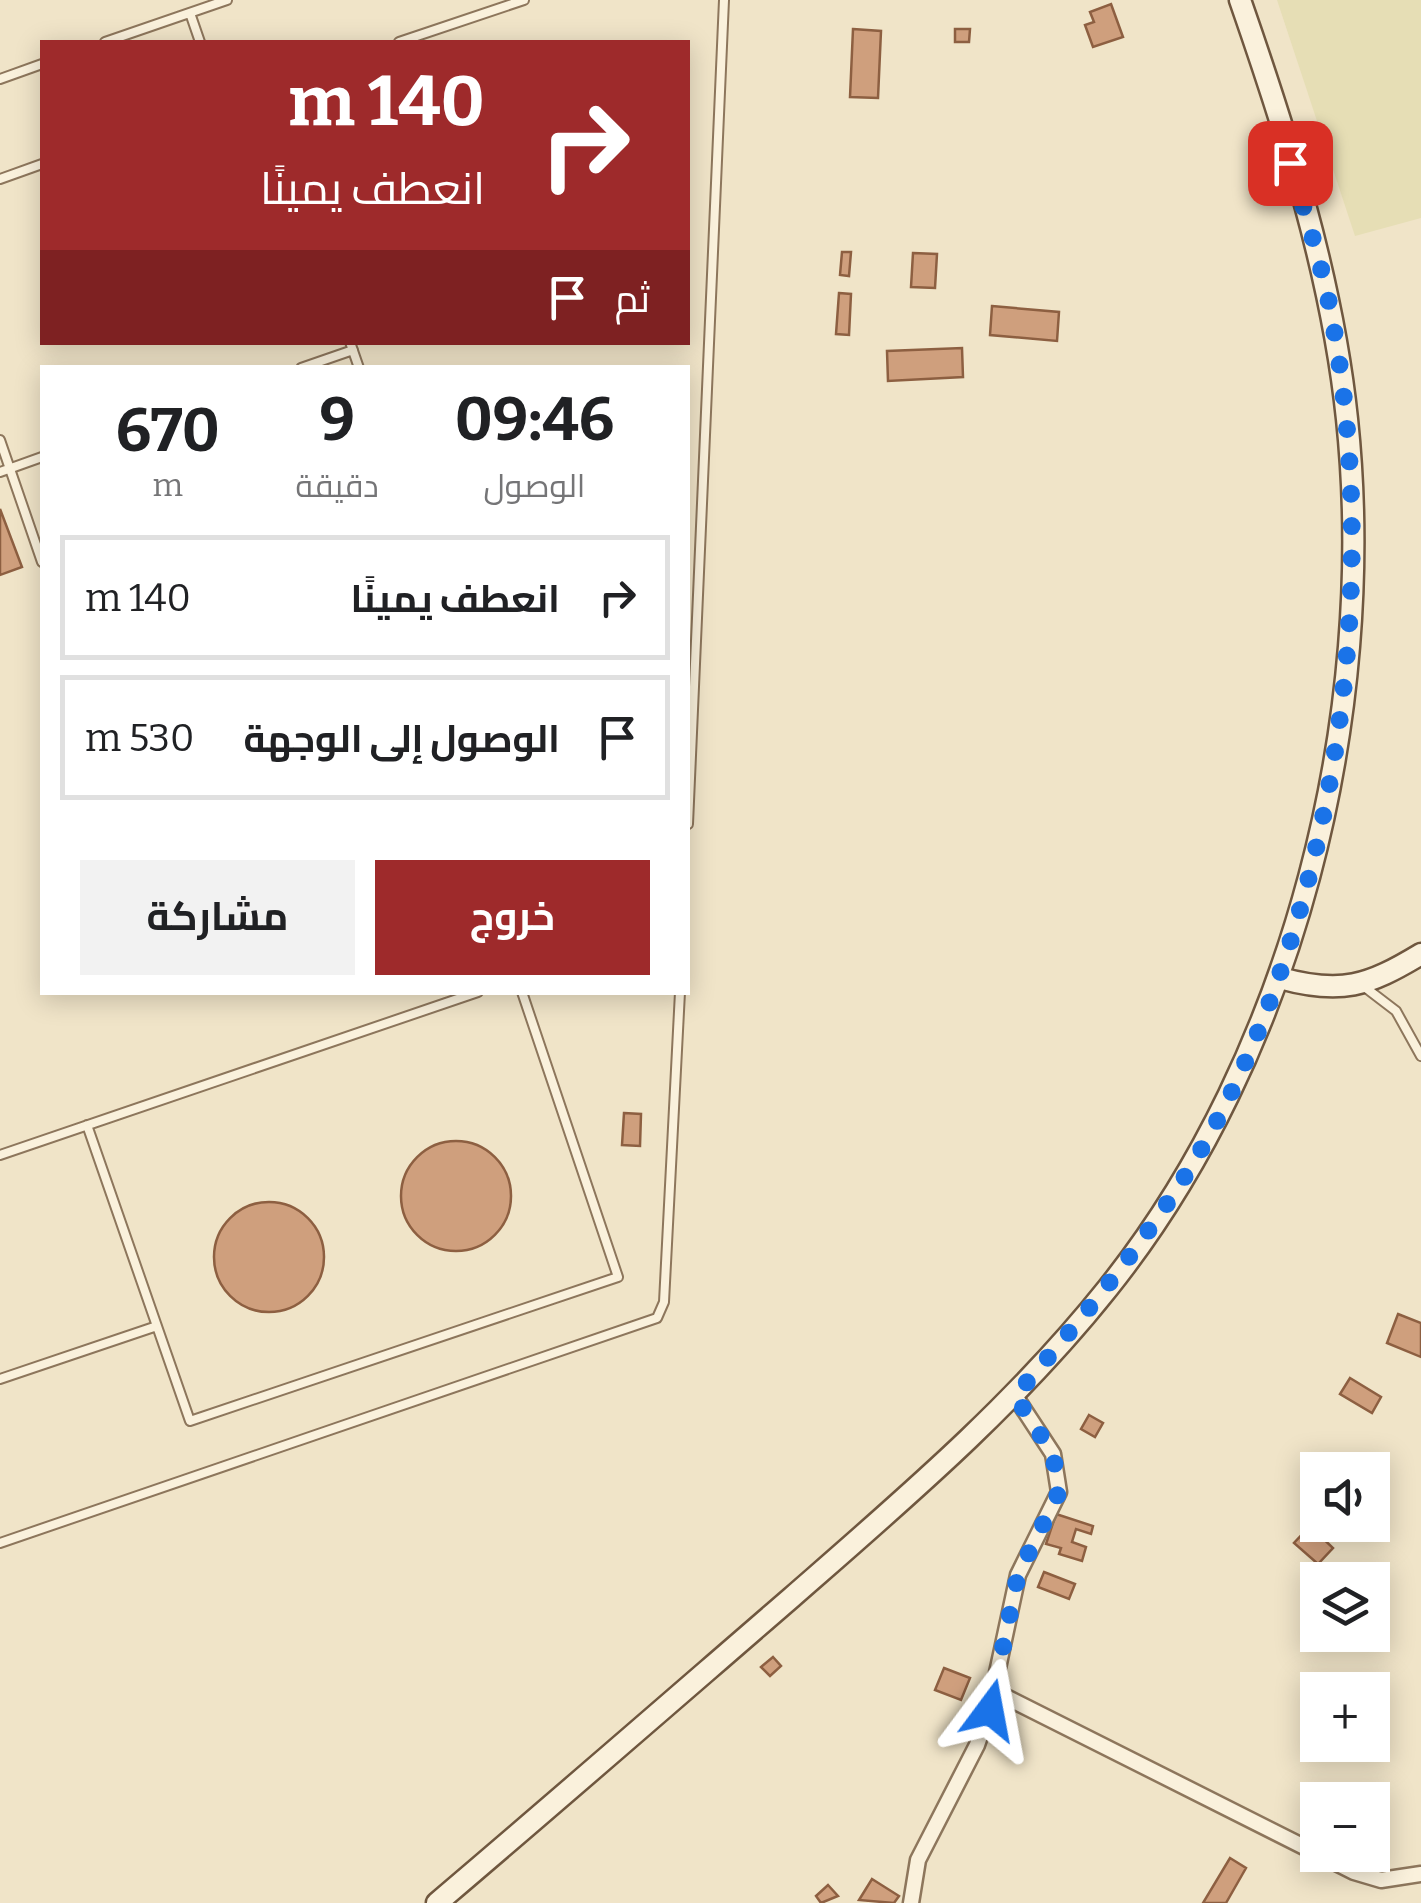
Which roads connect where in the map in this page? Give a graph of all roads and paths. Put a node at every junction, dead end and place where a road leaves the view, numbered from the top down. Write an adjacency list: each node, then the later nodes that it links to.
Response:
1 (228, 0): 5 (lane)
2 (524, 0): 8 (lane)
3 (724, 0): 20 (lane)
4 (1240, 0): 22 (main road)
5 (190, 13): 6 (lane); 7 (lane)
6 (110, 40)
7 (199, 40)
8 (405, 40)
9 (40, 65): 10 (lane)
10 (0, 79)
11 (40, 165): 12 (lane)
12 (0, 178)
13 (352, 346): 14 (lane)
14 (308, 365)
15 (0, 440): 17 (lane)
16 (40, 458): 17 (lane)
17 (10, 468): 18 (lane); 19 (lane)
18 (0, 472)
19 (40, 556)
20 (690, 778)
21 (1421, 954): 23 (main road)
22 (1280, 978): 23 (main road); 32 (main road)
23 (1362, 985): 27 (lane)
24 (469, 995): 28 (lane)
25 (523, 995): 30 (lane)
26 (680, 995): 33 (lane)
27 (1421, 1056)
28 (87, 1125): 29 (lane); 30 (lane)
29 (0, 1155)
30 (157, 1326): 31 (lane)
31 (0, 1380)
32 (1015, 1396): 34 (street); 36 (main road)
33 (0, 1543)
34 (994, 1691): 35 (street); 37 (street)
35 (1421, 1874)
36 (437, 1903)
37 (911, 1903)

